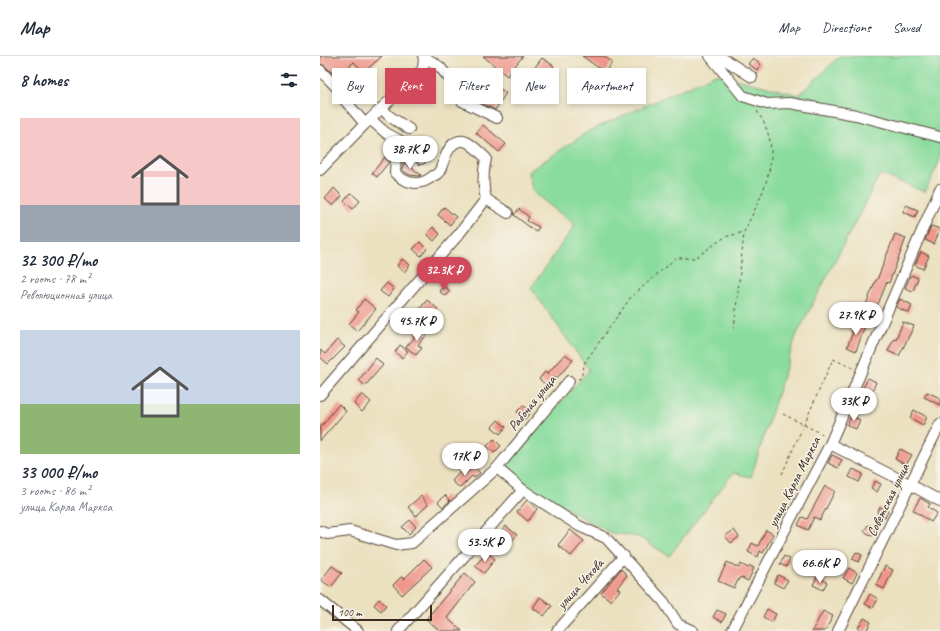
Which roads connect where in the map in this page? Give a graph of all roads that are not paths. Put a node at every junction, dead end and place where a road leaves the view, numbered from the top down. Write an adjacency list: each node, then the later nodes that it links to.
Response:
1 (435, 56): 4 (street)
2 (710, 56): 13 (street)
3 (719, 56): 6 (street)
4 (423, 57): 9 (street); 10 (street)
5 (320, 70): 7 (street)
6 (752, 77)
7 (332, 83)
8 (349, 104): 11 (street)
9 (382, 108): 11 (street); 12 (street)
10 (496, 118)
11 (367, 121): 14 (street); 16 (street)
12 (409, 130)
13 (940, 137)
14 (397, 140): 15 (street); 18 (street)
15 (421, 159)
16 (320, 170)
17 (940, 188): 25 (street, улица Карла Маркса)
18 (486, 199): 19 (street); 22 (street)
19 (508, 213)
20 (320, 379): 22 (street)
21 (569, 381): 26 (street, Рабочая улица)
22 (328, 385): 23 (street)
23 (320, 395)
24 (940, 424): 27 (street, Советская улица)
25 (830, 444): 27 (street); 37 (street, улица Карла Маркса)
26 (497, 468): 28 (street); 30 (street, Рабочая улица)
27 (911, 485): 29 (street); 38 (street, Советская улица)
28 (523, 490): 31 (street); 34 (street)
29 (940, 501)
30 (320, 531)
31 (624, 556): 35 (street, улица Чехова); 36 (street)
32 (320, 600): 33 (street)
33 (358, 631)
34 (398, 631)
35 (557, 631)
36 (693, 631)
37 (732, 631)
38 (838, 631)

